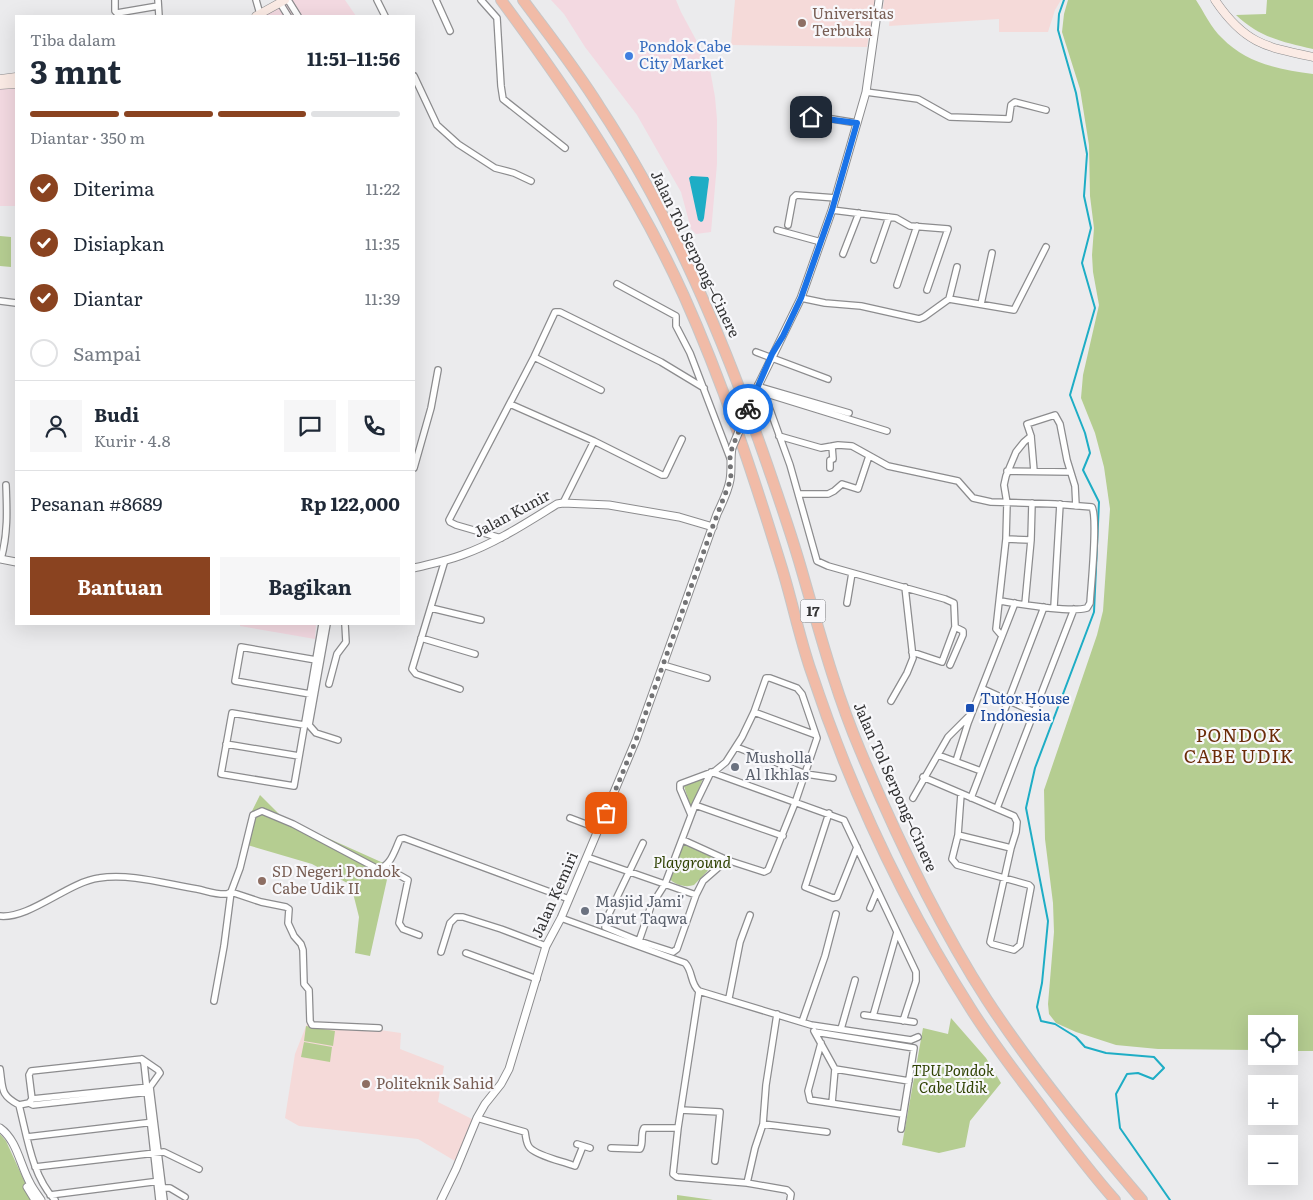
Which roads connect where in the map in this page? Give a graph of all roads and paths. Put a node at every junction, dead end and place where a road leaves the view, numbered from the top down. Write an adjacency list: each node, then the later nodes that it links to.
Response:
1 (115, 0): 11 (street)
2 (256, 0): 12 (street)
3 (377, 0): 15 (street)
4 (436, 0): 16 (street)
5 (481, 0): 27 (street)
6 (501, 0): 224 (highway, Jalan Tol Serpong–Cinere / 17)
7 (523, 0): 225 (highway, Jalan Tol Serpong–Cinere / 17)
8 (879, 0): 23 (street, Jalan Kemiri)
9 (1216, 0): 17 (main road)
10 (284, 1): 12 (main road); 13 (street); 14 (street)
11 (158, 3)
12 (258, 15)
13 (288, 15)
14 (297, 15)
15 (384, 15)
16 (450, 31)
17 (1313, 57)
18 (15, 77): 20 (main road)
19 (415, 78): 28 (street)
20 (0, 79)
21 (15, 84): 22 (main road)
22 (0, 86)
23 (866, 92): 24 (street); 26 (street, Jalan Kemiri)
24 (1046, 110)
25 (794, 118): 26 (street)
26 (857, 123): 29 (street, Jalan Kemiri)
27 (565, 148)
28 (531, 181)
29 (836, 198): 30 (street, Jalan Kemiri); 33 (street)
30 (832, 210): 31 (street); 36 (street, Jalan Kemiri)
31 (859, 213): 32 (street); 39 (street)
32 (889, 217): 34 (street); 40 (street)
33 (788, 225)
34 (917, 226): 43 (street); 44 (street)
35 (777, 230): 36 (street)
36 (821, 242): 45 (street, Jalan Kemiri)
37 (1046, 247): 49 (street)
38 (992, 253): 49 (street)
39 (843, 254)
40 (874, 260)
41 (957, 267): 46 (street)
42 (618, 284): 56 (street)
43 (897, 285)
44 (927, 290)
45 (801, 298): 46 (street); 52 (street, Jalan Kemiri)
46 (949, 299): 49 (street)
47 (0, 301): 48 (street)
48 (15, 304)
49 (980, 304)
50 (756, 352): 52 (street)
51 (534, 357): 56 (street); 57 (street); 59 (street)
52 (771, 358): 54 (street); 55 (street, Jalan Kemiri)
53 (438, 370): 69 (street)
54 (828, 379)
55 (758, 387): 58 (street); 60 (street); 68 (street, Jalan Kemiri, bridge)
56 (704, 388): 68 (street)
57 (601, 390)
58 (764, 393): 61 (street); 62 (street)
59 (510, 404): 65 (street); 82 (street)
60 (849, 414)
61 (888, 431)
62 (779, 436): 66 (street); 75 (street)
63 (1030, 436): 71 (street); 72 (street); 73 (street)
64 (682, 439): 65 (street)
65 (594, 440): 76 (street)
66 (832, 446): 67 (street); 70 (street)
67 (869, 456): 75 (street); 77 (street)
68 (730, 458): 81 (street, Jalan Kemiri)
69 (415, 464)
70 (830, 468)
71 (1007, 471): 72 (street); 77 (street)
72 (1034, 471): 73 (street)
73 (1070, 472): 80 (street)
74 (6, 485): 85 (street)
75 (799, 494): 89 (street)
76 (563, 502): 81 (street, Jalan Kunir); 82 (street, Jalan Kunir)
77 (1007, 503): 78 (street); 83 (street)
78 (1032, 503): 79 (street); 84 (street)
79 (1060, 504): 80 (street); 96 (street)
80 (1076, 506): 98 (street)
81 (713, 527): 109 (street, Jalan Kemiri)
82 (501, 538): 86 (street, Jalan Kunir)
83 (1006, 539): 84 (street); 91 (street)
84 (1031, 540): 94 (street)
85 (0, 559): 87 (street)
86 (445, 560): 88 (street, Jalan Kunir); 97 (street)
87 (15, 562)
88 (415, 568)
89 (852, 573): 90 (street); 92 (street)
90 (906, 587): 103 (street); 106 (street)
91 (1000, 601): 93 (street); 104 (street)
92 (847, 603)
93 (1016, 603): 94 (street); 104 (street)
94 (1025, 604): 95 (street)
95 (1044, 607): 96 (street); 117 (street)
96 (1054, 607): 98 (street)
97 (431, 608): 99 (street); 105 (street)
98 (1074, 609): 120 (street)
99 (481, 620)
100 (322, 625): 108 (street)
101 (327, 625): 123 (street)
102 (345, 625): 112 (street)
103 (956, 627): 106 (street); 110 (street)
104 (1002, 636): 114 (street)
105 (421, 638): 107 (street); 113 (street)
106 (912, 652): 116 (street)
107 (474, 654)
108 (316, 660): 115 (street); 115 (street)
109 (663, 665): 111 (street); 143 (street, Jalan Kemiri)
110 (950, 665)
111 (707, 678)
112 (329, 684)
113 (460, 689)
114 (983, 689): 117 (street); 118 (street)
115 (310, 694): 121 (street)
116 (891, 701)
117 (1008, 701): 120 (street); 129 (street)
118 (974, 711): 126 (street); 128 (street)
119 (754, 712): 122 (street); 122 (street); 125 (street)
120 (1034, 712): 139 (street)
121 (304, 725): 124 (street); 127 (street)
122 (816, 735): 131 (street)
123 (338, 740)
124 (226, 744): 127 (street); 127 (street)
125 (736, 747): 130 (street); 131 (street)
126 (938, 754): 128 (street); 133 (street)
127 (299, 756)
128 (956, 760): 129 (street)
129 (981, 771): 136 (street)
130 (711, 772): 137 (street); 138 (street); 141 (street)
131 (806, 774): 132 (street); 137 (street)
132 (833, 778)
133 (923, 778): 134 (street); 135 (street)
134 (961, 794): 136 (street); 144 (street)
135 (913, 798)
136 (970, 798): 139 (street)
137 (795, 803): 140 (street); 145 (street)
138 (695, 805): 141 (street); 145 (street)
139 (998, 808): 149 (street)
140 (829, 813): 148 (street); 148 (street)
141 (692, 815): 146 (street)
142 (570, 818): 143 (street)
143 (599, 829): 150 (street, Jalan Kemiri)
144 (958, 835): 149 (street); 154 (street)
145 (783, 836): 151 (street)
146 (683, 840): 151 (street); 155 (street)
147 (642, 842): 153 (street)
148 (857, 847): 156 (street)
149 (1011, 848): 154 (street)
150 (587, 857): 153 (street); 159 (street, Jalan Kemiri)
151 (727, 860): 158 (street)
152 (385, 866): 157 (street); 159 (street); 166 (street)
153 (628, 871): 155 (street); 167 (street)
154 (1005, 878): 154 (street)
155 (665, 884): 158 (street); 167 (street)
156 (877, 891): 160 (street); 165 (street)
157 (230, 892): 163 (street); 175 (street); 183 (street)
158 (696, 895): 167 (street)
159 (569, 899): 164 (street, Jalan Kemiri)
160 (870, 908)
161 (750, 914): 174 (street)
162 (836, 914): 180 (street)
163 (0, 916)
164 (561, 918): 168 (street, Jalan Kemiri); 173 (street)
165 (897, 931): 178 (street); 179 (street)
166 (418, 935)
167 (639, 941)
168 (546, 946): 169 (street); 171 (street, Jalan Kemiri)
169 (441, 952)
170 (466, 953): 171 (street)
171 (537, 979): 198 (street, Jalan Kemiri)
172 (855, 980): 184 (street)
173 (699, 991): 174 (street); 196 (street)
174 (729, 998): 176 (street)
175 (214, 1001)
176 (777, 1014): 180 (street); 200 (street)
177 (864, 1015): 178 (street)
178 (873, 1016): 179 (street)
179 (903, 1021): 181 (street)
180 (802, 1022): 182 (street)
181 (914, 1022)
182 (811, 1025): 184 (street); 185 (street)
183 (379, 1028)
184 (841, 1029): 186 (street)
185 (815, 1032): 187 (street); 191 (street)
186 (918, 1037)
187 (821, 1043): 190 (street); 194 (street)
188 (142, 1059): 192 (street); 192 (street); 193 (street)
189 (0, 1069): 195 (street)
190 (835, 1069): 191 (street); 194 (street)
191 (909, 1081): 197 (street)
192 (148, 1089): 193 (street); 199 (street)
193 (30, 1101): 195 (street)
194 (832, 1103): 197 (street)
195 (19, 1105): 206 (street)
196 (681, 1110): 202 (street); 210 (street)
197 (902, 1114): 203 (street)
198 (477, 1118): 207 (street); 222 (street, Jalan Kemiri)
199 (153, 1122): 206 (street); 209 (street)
200 (763, 1124): 204 (street); 214 (street)
201 (0, 1128): 218 (street)
202 (678, 1128): 208 (street); 214 (street)
203 (901, 1129)
204 (827, 1132)
205 (0, 1133): 217 (street)
206 (27, 1137): 211 (street)
207 (590, 1148)
208 (611, 1148)
209 (156, 1152): 211 (street); 212 (street); 213 (street)
210 (715, 1161)
211 (35, 1167): 215 (street)
212 (199, 1169)
213 (161, 1184): 215 (street); 216 (street); 220 (street); 221 (street)
214 (747, 1184): 223 (street)
215 (50, 1195): 219 (street)
216 (186, 1197)
217 (35, 1200)
218 (41, 1200)
219 (55, 1200)
220 (159, 1200)
221 (164, 1200)
222 (441, 1200)
223 (790, 1200)
224 (1115, 1200)
225 (1142, 1200)

